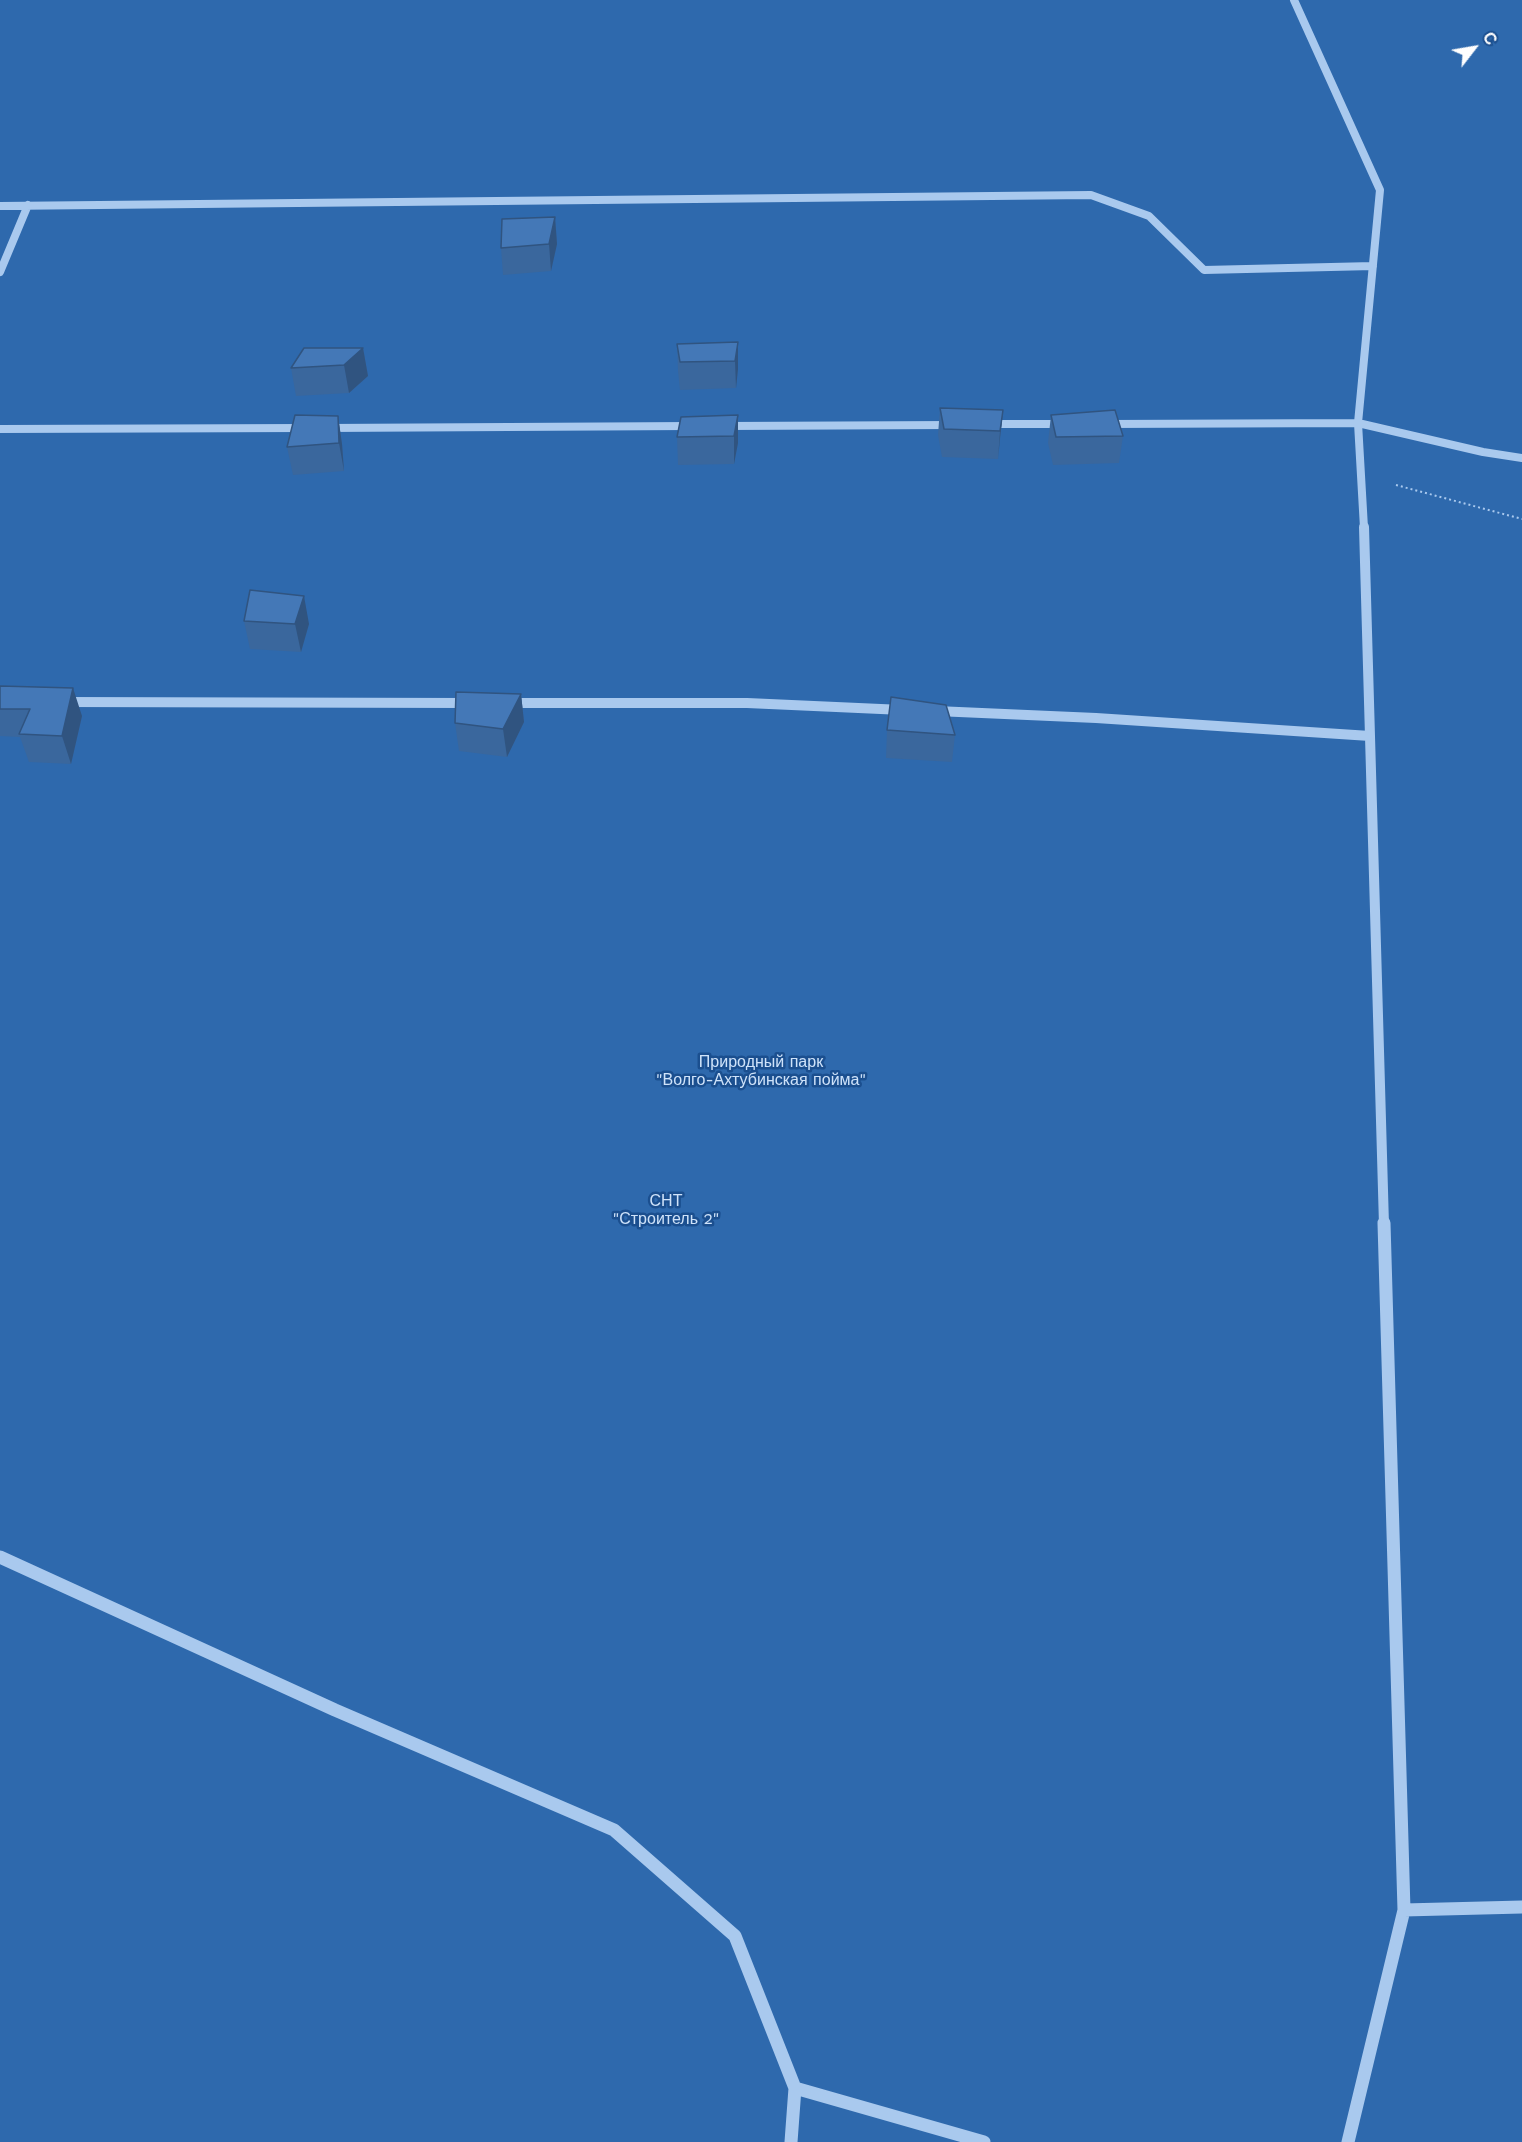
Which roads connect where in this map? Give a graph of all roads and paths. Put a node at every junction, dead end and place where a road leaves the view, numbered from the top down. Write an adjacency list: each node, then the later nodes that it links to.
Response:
1 (1294, 0): 4 (street)
2 (28, 205): 3 (street); 4 (street); 5 (street)
3 (0, 206)
4 (1373, 266): 6 (street)
5 (0, 272)
6 (1358, 423): 9 (street); 16 (street); 17 (street)
7 (977, 424): 8 (street)
8 (1072, 424)
9 (1096, 424)
10 (965, 425): 12 (street)
11 (703, 426): 14 (street)
12 (715, 426)
13 (310, 428): 15 (street)
14 (322, 428)
15 (0, 429)
16 (1522, 458)
17 (1363, 477): 18 (path); 24 (street)
18 (1522, 519)
19 (58, 702): 20 (street)
20 (477, 703)
21 (500, 703): 22 (street)
22 (910, 710)
23 (922, 711): 24 (street)
24 (1370, 736): 27 (street)
25 (0, 1557): 28 (street)
26 (1522, 1907): 27 (street)
27 (1404, 1910): 31 (street)
28 (795, 2088): 29 (street); 30 (street)
29 (791, 2142)
30 (984, 2142)
31 (1348, 2142)

